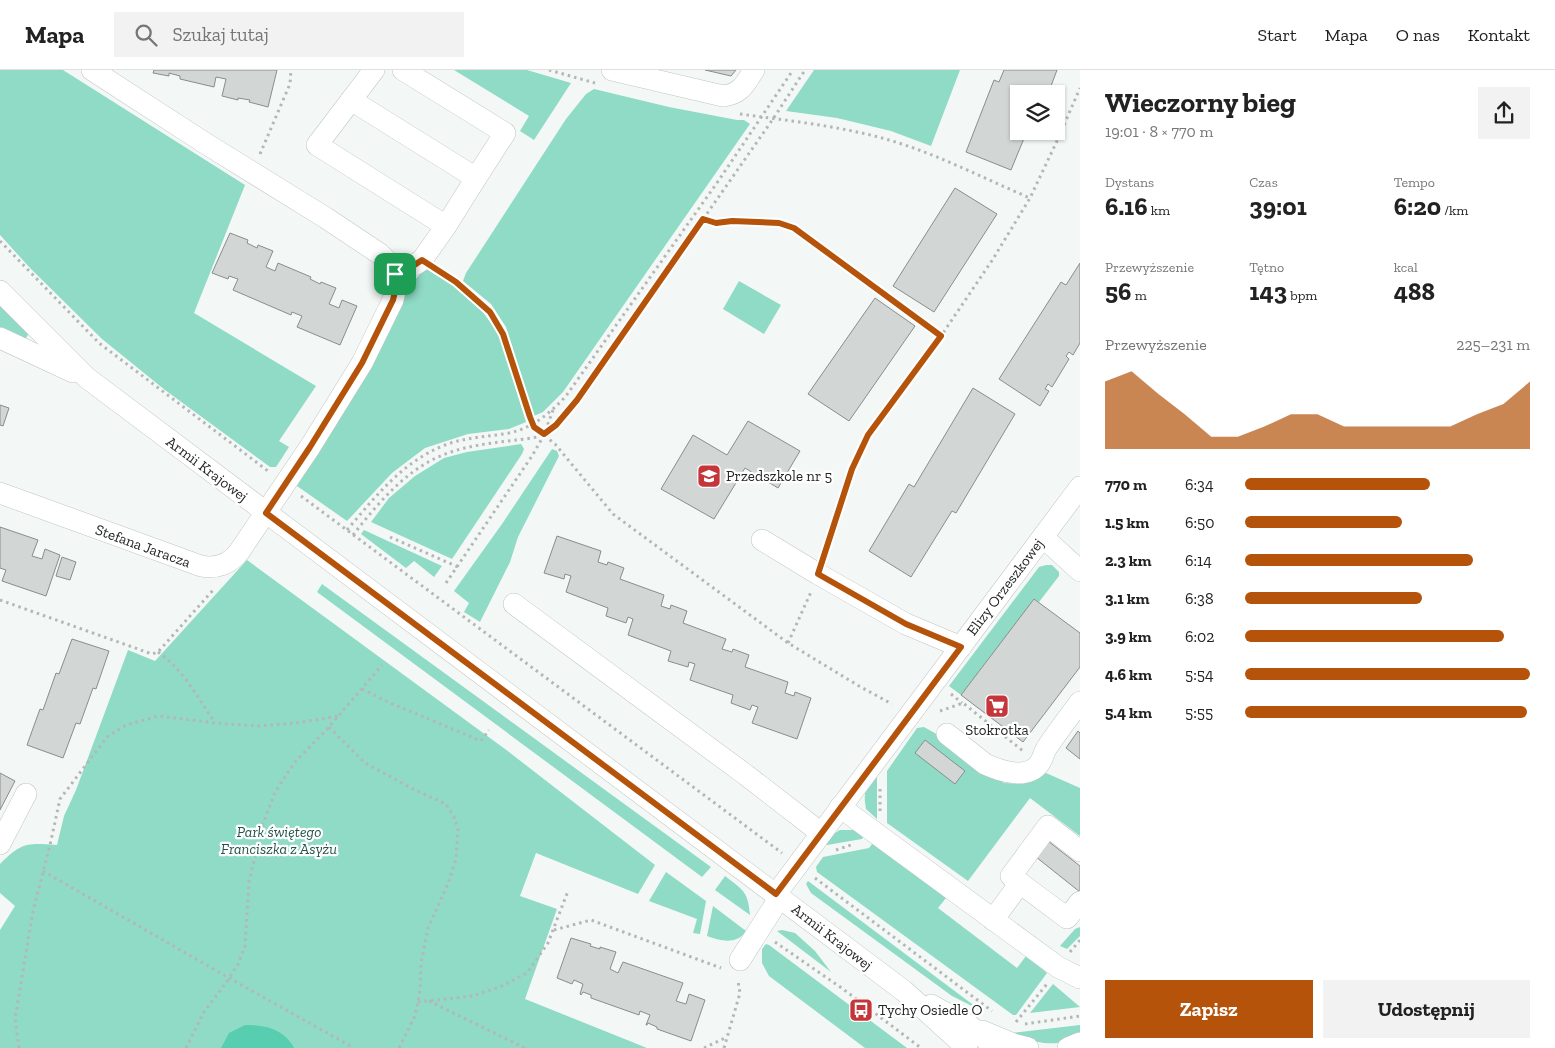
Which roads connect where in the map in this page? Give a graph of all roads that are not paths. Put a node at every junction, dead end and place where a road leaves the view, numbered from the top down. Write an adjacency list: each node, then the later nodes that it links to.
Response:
1 (92, 70): 10 (street)
2 (374, 70): 7 (street)
3 (403, 70): 8 (street)
4 (754, 70): 5 (street)
5 (650, 74): 6 (street)
6 (606, 77)
7 (351, 100): 8 (street); 9 (street)
8 (476, 178): 9 (street)
9 (446, 226): 10 (street)
10 (395, 274): 16 (street, Stefana Jaracza)
11 (0, 291): 13 (street, Armii Krajowej)
12 (0, 338): 13 (street, Armii Krajowej)
13 (87, 378): 16 (street, Armii Krajowej)
14 (1080, 487): 17 (street, Elizy Orzeszkowej)
15 (0, 494): 16 (street, Stefana Jaracza)
16 (266, 513): 30 (street, Armii Krajowej)
17 (1043, 537): 19 (street); 21 (street, Elizy Orzeszkowej)
18 (762, 540): 21 (street)
19 (1080, 571)
20 (514, 604): 26 (street)
21 (961, 647): 25 (street, Elizy Orzeszkowej)
22 (1080, 702): 23 (street)
23 (947, 734)
24 (26, 794): 27 (street)
25 (840, 807): 26 (street, Elizy Orzeszkowej); 32 (street)
26 (821, 833): 30 (street, Elizy Orzeszkowej)
27 (0, 844)
28 (1080, 851): 29 (street)
29 (1020, 883): 31 (street); 32 (street)
30 (778, 895): 33 (street, Elizy Orzeszkowej); 35 (street, Armii Krajowej)
31 (1080, 902)
32 (994, 920): 34 (street)
33 (733, 969)
34 (1080, 978)
35 (904, 991): 36 (street, Armii Krajowej); 38 (street, Armii Krajowej)
36 (970, 1026): 39 (street, Armii Krajowej); 40 (street)
37 (1080, 1043): 41 (street)
38 (967, 1048)
39 (996, 1048)
40 (1028, 1048)
41 (1068, 1048)

